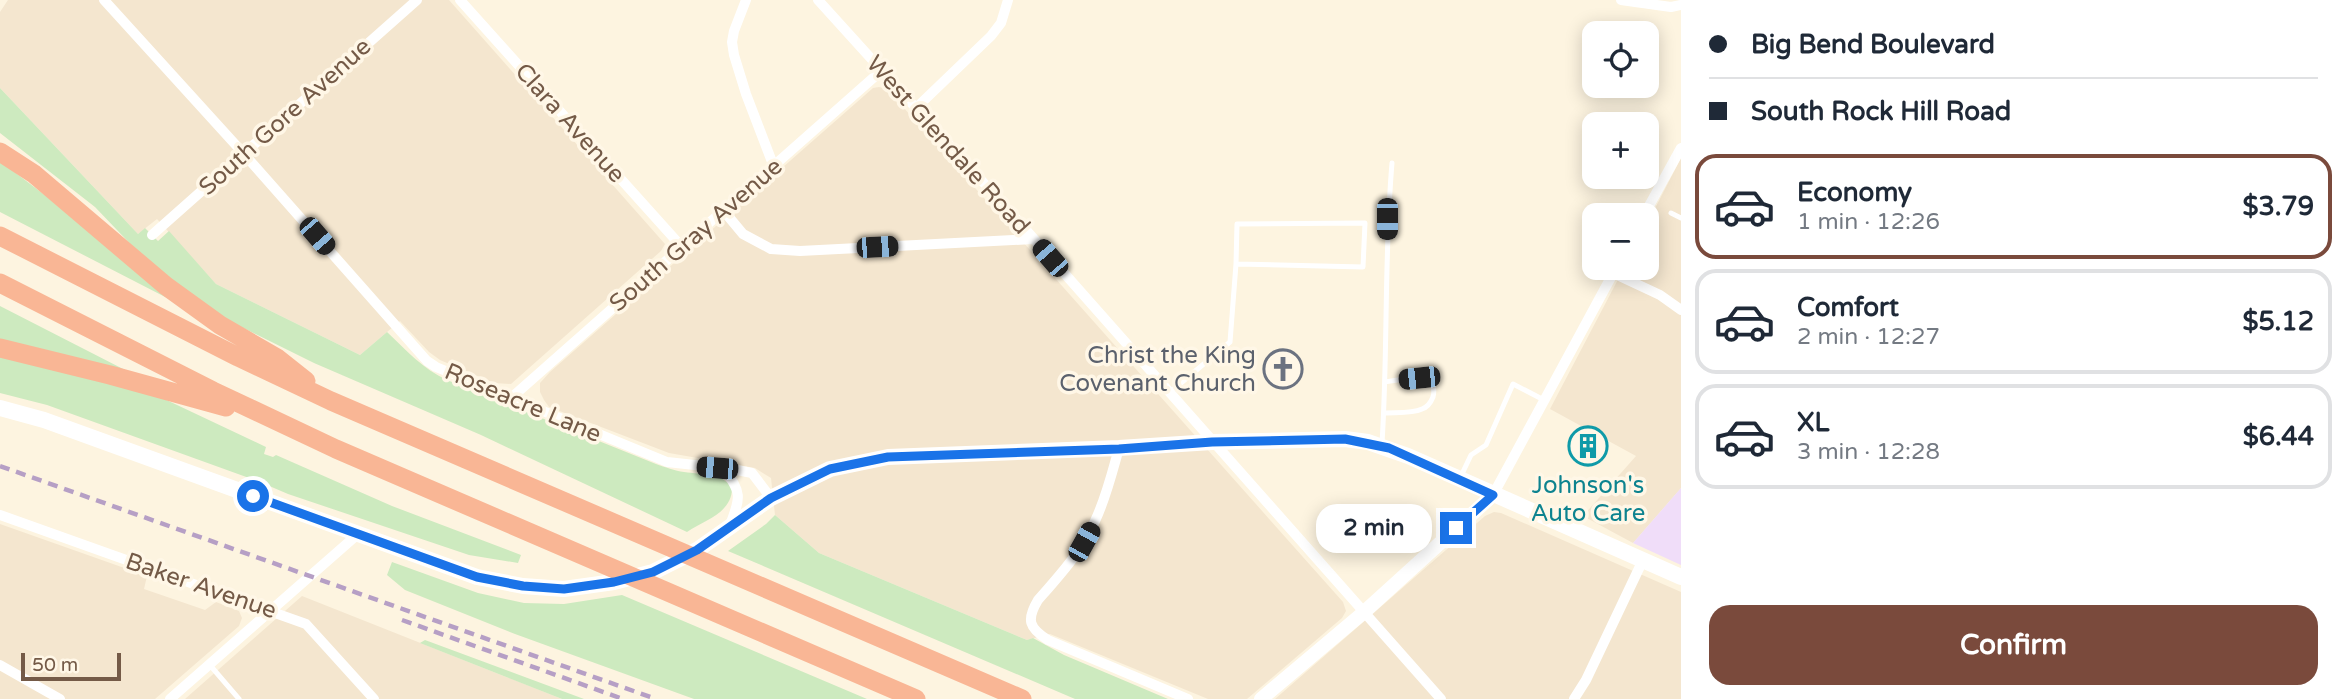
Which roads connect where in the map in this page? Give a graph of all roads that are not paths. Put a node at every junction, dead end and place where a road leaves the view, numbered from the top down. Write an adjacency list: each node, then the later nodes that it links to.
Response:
1 (104, 0): 13 (street, Roseacre Lane)
2 (417, 0): 13 (street, South Gore Avenue)
3 (460, 0): 23 (street, Clara Avenue)
4 (746, 0): 15 (street)
5 (818, 0): 9 (street, West Glendale Road)
6 (1008, 0): 10 (street)
7 (1621, 0): 8 (street)
8 (1681, 5)
9 (881, 71): 10 (street, West Glendale Road); 15 (street, South Gray Avenue)
10 (916, 108): 22 (street, West Glendale Road)
11 (1681, 148): 16 (street)
12 (0, 152): 34 (highway)
13 (244, 154): 20 (street, South Gore Avenue); 32 (street, Roseacre Lane)
14 (1392, 163): 30 (lane)
15 (774, 167): 17 (street, South Gray Avenue)
16 (1651, 203)
17 (723, 210): 22 (street); 23 (street, South Gray Avenue)
18 (1671, 213): 19 (lane)
19 (1681, 218)
20 (152, 235)
21 (0, 236): 34 (highway)
22 (1033, 239): 31 (street, West Glendale Road)
23 (681, 246): 32 (street, South Gray Avenue)
24 (1236, 264): 24 (lane); 31 (lane)
25 (1609, 280): 33 (street)
26 (1632, 280): 28 (street)
27 (0, 283): 37 (highway)
28 (1681, 310)
29 (0, 348): 37 (highway)
30 (1385, 382): 36 (lane); 36 (lane)
31 (1169, 393): 38 (street, West Glendale Road)
32 (511, 398): 41 (street, Roseacre Lane)
33 (1544, 400): 42 (lane); 43 (street)
34 (331, 401): 59 (highway)
35 (0, 408): 47 (main road)
36 (1384, 413): 39 (lane)
37 (271, 419): 58 (highway)
38 (1212, 442): 39 (main road); 40 (main road); 51 (street, West Glendale Road)
39 (1381, 446): 42 (main road)
40 (1119, 449): 44 (main road); 60 (street)
41 (723, 468): 44 (street, Roseacre Lane); 46 (street)
42 (1460, 479): 43 (main road)
43 (1493, 495): 48 (main road); 51 (street)
44 (771, 498): 46 (main road)
45 (0, 515): 50 (street, Baker Avenue)
46 (734, 525): 47 (main road)
47 (358, 534): 50 (street)
48 (1643, 560): 49 (main road); 63 (street)
49 (1681, 577)
50 (270, 610): 52 (street); 57 (street, Baker Avenue)
51 (1363, 613): 61 (street); 62 (street, West Glendale Road)
52 (209, 664): 55 (street); 56 (lane)
53 (0, 666): 54 (street)
54 (60, 699)
55 (170, 699)
56 (239, 699)
57 (374, 699)
58 (916, 699)
59 (1023, 699)
60 (1188, 699)
61 (1261, 699)
62 (1441, 699)
63 (1574, 699)

